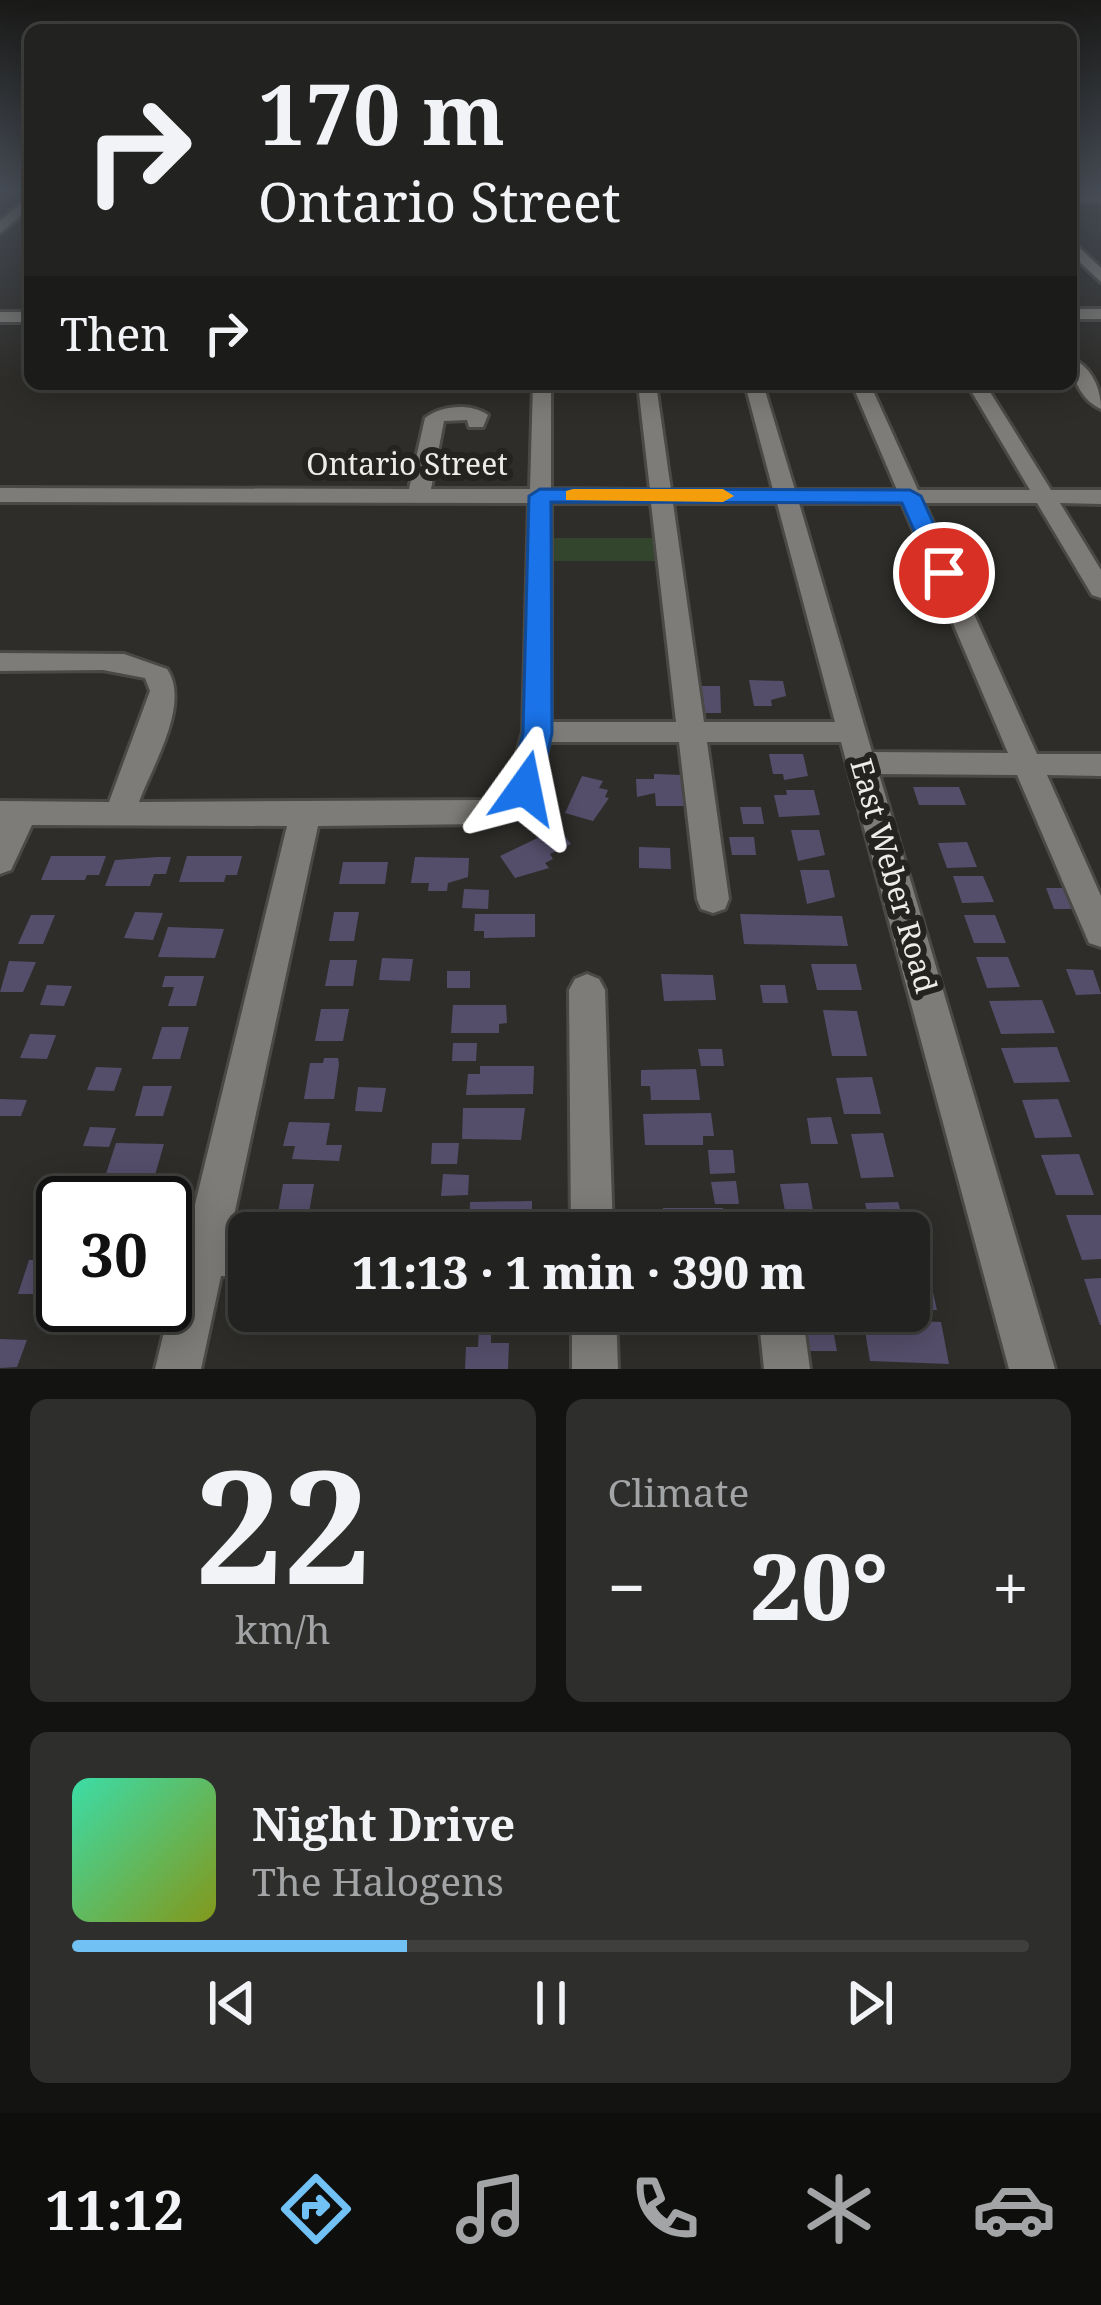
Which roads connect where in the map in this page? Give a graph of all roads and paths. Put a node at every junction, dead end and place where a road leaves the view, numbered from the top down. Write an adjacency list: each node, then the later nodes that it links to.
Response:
1 (1078, 253): 2 (street)
2 (1101, 277)
3 (1077, 371): 9 (street)
4 (542, 390): 13 (street)
5 (648, 390): 14 (street)
6 (756, 390): 15 (street, East Weber Road)
7 (864, 390): 16 (street)
8 (980, 390): 17 (street)
9 (1101, 403)
10 (476, 423): 12 (street)
11 (0, 495): 12 (street, Ontario Street)
12 (419, 496): 13 (street, Ontario Street)
13 (540, 496): 14 (street, Ontario Street); 21 (street)
14 (661, 496): 15 (street, Ontario Street); 22 (street)
15 (786, 496): 16 (street, Ontario Street); 23 (street, East Weber Road)
16 (910, 496): 17 (street, Ontario Street); 24 (street)
17 (1044, 497): 18 (street, Ontario Street); 19 (street)
18 (1101, 497)
19 (1101, 590)
20 (0, 662): 27 (street)
21 (537, 733): 22 (street); 28 (street)
22 (692, 733): 23 (street); 30 (street)
23 (857, 748): 24 (street); 41 (street, East Weber Road)
24 (1027, 764): 25 (street); 31 (street)
25 (1101, 765)
26 (11, 813): 27 (street); 29 (street)
27 (119, 814): 28 (street)
28 (305, 814): 34 (street)
29 (0, 861)
30 (712, 899)
31 (1101, 933)
32 (587, 990): 33 (street)
33 (592, 1212)
34 (203, 1255): 35 (street); 38 (street)
35 (228, 1255)
36 (595, 1332): 39 (street)
37 (783, 1332): 40 (street)
38 (178, 1369)
39 (596, 1369)
40 (787, 1369)
41 (1032, 1369)

